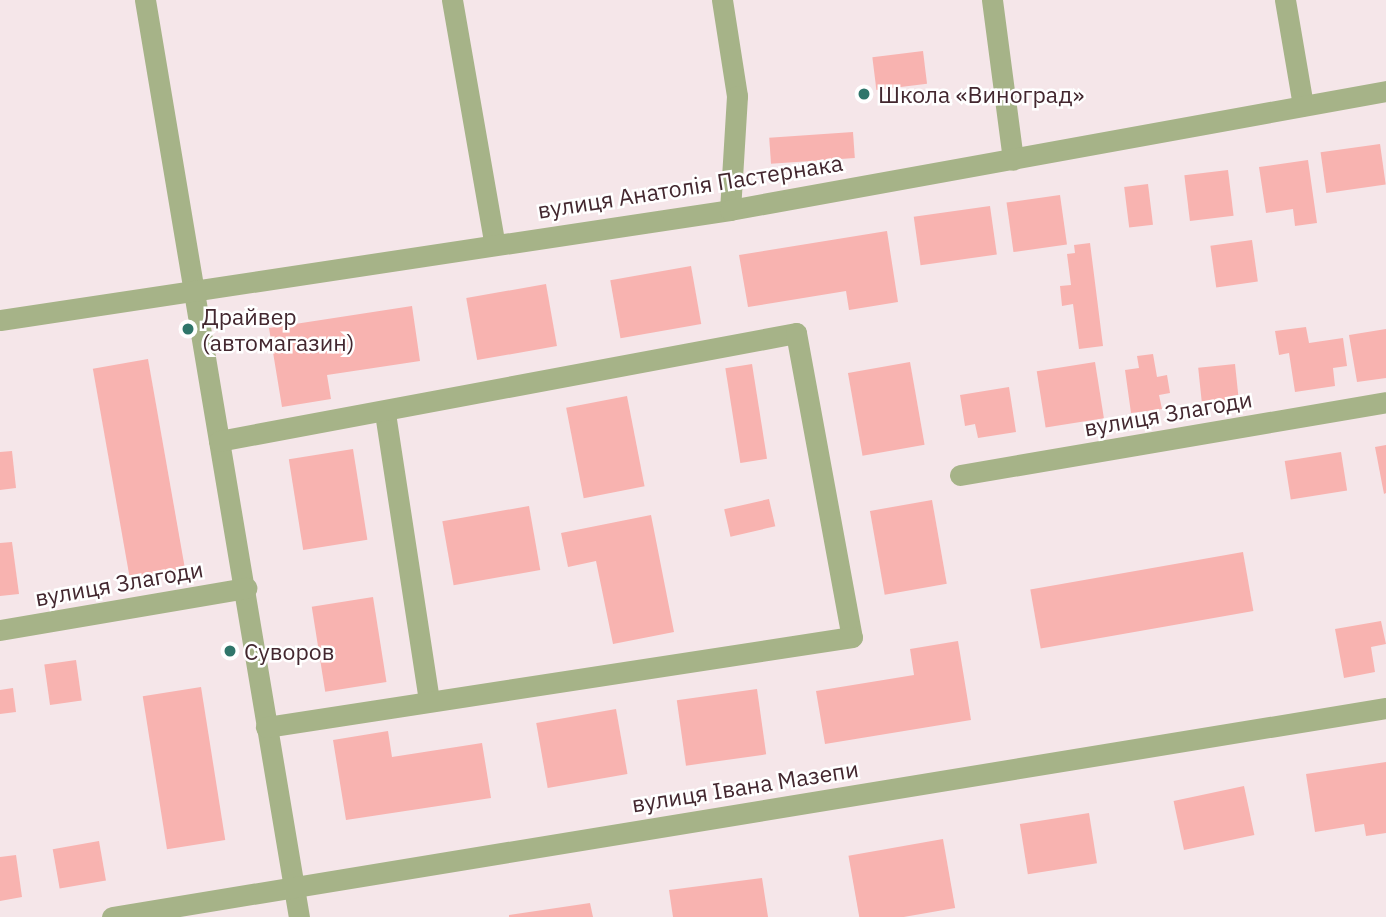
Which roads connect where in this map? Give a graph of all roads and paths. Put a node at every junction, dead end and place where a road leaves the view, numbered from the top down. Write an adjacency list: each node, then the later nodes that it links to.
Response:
1 (145, 0): 11 (street)
2 (452, 0): 10 (street)
3 (722, 0): 9 (street)
4 (992, 0): 8 (street)
5 (1285, 0): 7 (street)
6 (1386, 91): 7 (street, вулиця Анатолія Пастернака)
7 (1303, 105): 8 (street, вулиця Анатолія Пастернака)
8 (1013, 160): 9 (street, вулиця Анатолія Пастернака)
9 (730, 210): 10 (street, вулиця Анатолія Пастернака)
10 (494, 241): 11 (street, вулиця Анатолія Пастернака)
11 (193, 290): 12 (street, вулиця Анатолія Пастернака); 15 (street)
12 (0, 320)
13 (1386, 402): 16 (street, вулиця Злагоди)
14 (385, 413): 15 (street); 19 (street); 19 (street)
15 (219, 441): 17 (street)
16 (960, 475)
17 (246, 588): 18 (street, вулиця Злагоди); 21 (street)
18 (0, 630)
19 (429, 701): 21 (street)
20 (1386, 708): 22 (street, вулиця Івана Мазепи)
21 (266, 727): 22 (street)
22 (294, 888): 23 (street, вулиця Івана Мазепи); 24 (street)
23 (112, 917)
24 (299, 917)

